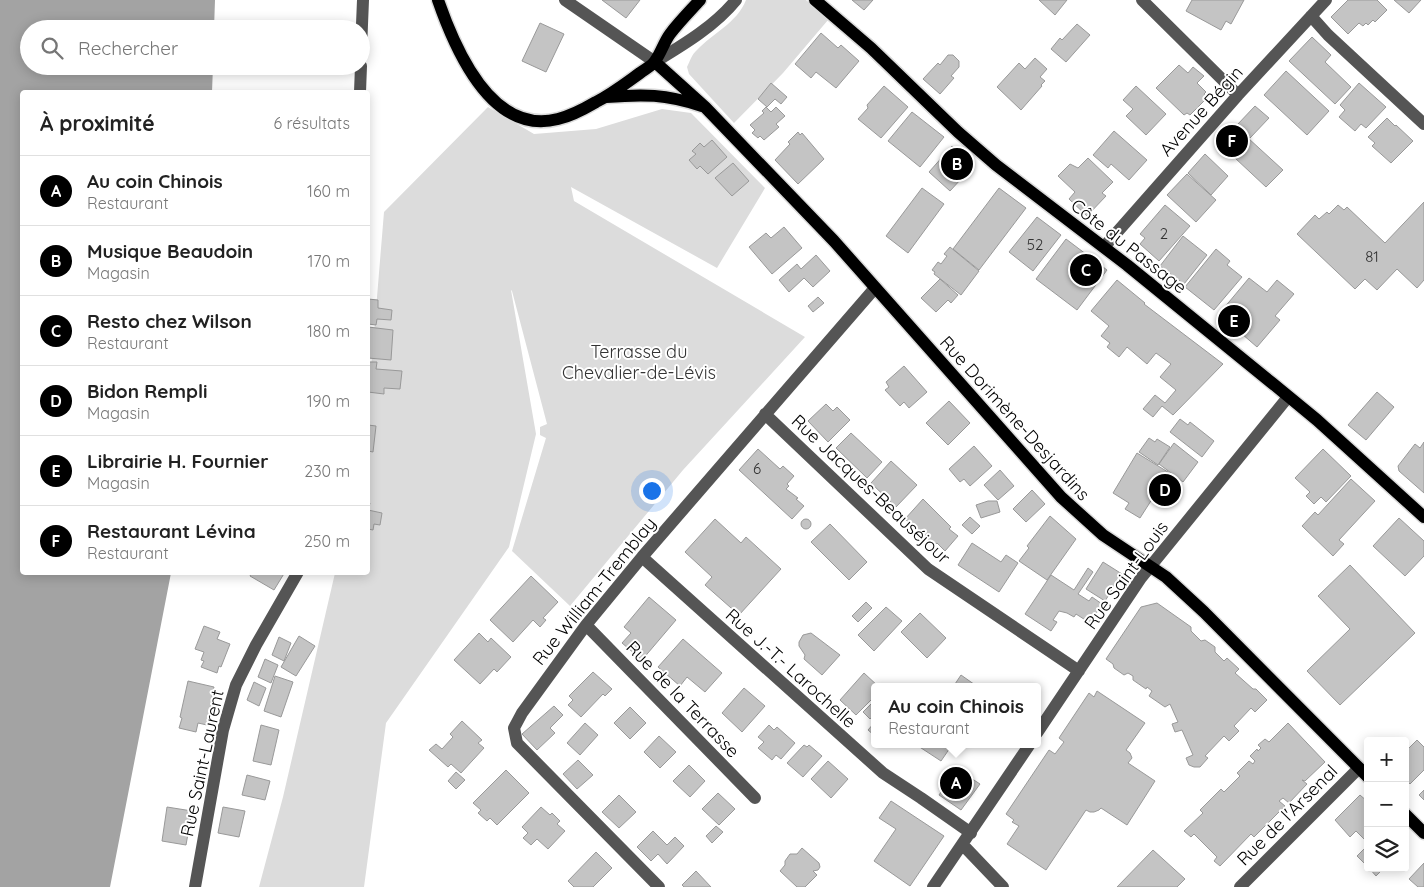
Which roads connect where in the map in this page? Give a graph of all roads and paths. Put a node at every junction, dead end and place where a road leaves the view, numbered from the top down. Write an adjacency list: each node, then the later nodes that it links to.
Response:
1 (363, 0): 10 (street)
2 (438, 0): 15 (main road)
3 (565, 0): 11 (street)
4 (700, 0): 11 (main road)
5 (736, 0): 11 (street)
6 (815, 0): 18 (main road, Côte du Passage)
7 (1142, 0): 14 (street)
8 (1326, 0): 9 (street, Avenue Bégin)
9 (1311, 16): 14 (street, Avenue Bégin); 17 (street)
10 (362, 20)
11 (655, 62): 15 (main road); 16 (main road, Rue Dorimène-Desjardins)
12 (361, 75): 13 (street)
13 (360, 90)
14 (1238, 95): 18 (street, Avenue Bégin)
15 (606, 97): 16 (main road)
16 (705, 107): 19 (main road, Rue Dorimène-Desjardins)
17 (1424, 124)
18 (1104, 247): 20 (main road, Côte du Passage)
19 (875, 288): 21 (street, Rue William-Tremblay); 24 (main road, Rue Dorimène-Desjardins)
20 (1288, 397): 22 (main road, Côte du Passage); 24 (street, Rue Saint-Louis)
21 (765, 414): 23 (street, Rue William-Tremblay); 27 (street, Rue Jacques-Beauséjour)
22 (1424, 517)
23 (642, 557): 26 (street, Rue William-Tremblay); 33 (street, Rue J.-T.- Larochelle)
24 (1151, 566): 27 (street, Rue Saint-Louis); 30 (main road, Rue Dorimène-Desjardins)
25 (296, 575): 36 (street, Rue Saint-Laurent)
26 (586, 625): 31 (street, Rue de la Terrasse); 37 (street, Rue William-Tremblay)
27 (1079, 671): 28 (street, Rue Saint-Louis)
28 (1041, 727)
29 (1027, 748): 33 (street)
30 (1363, 772): 40 (street, Rue de l'Arsenal)
31 (755, 798)
32 (1409, 818): 34 (main road)
33 (971, 833): 35 (street)
34 (1424, 833)
35 (962, 844): 38 (street); 39 (street)
36 (195, 887)
37 (659, 887)
38 (933, 887)
39 (1003, 887)
40 (1240, 887)

